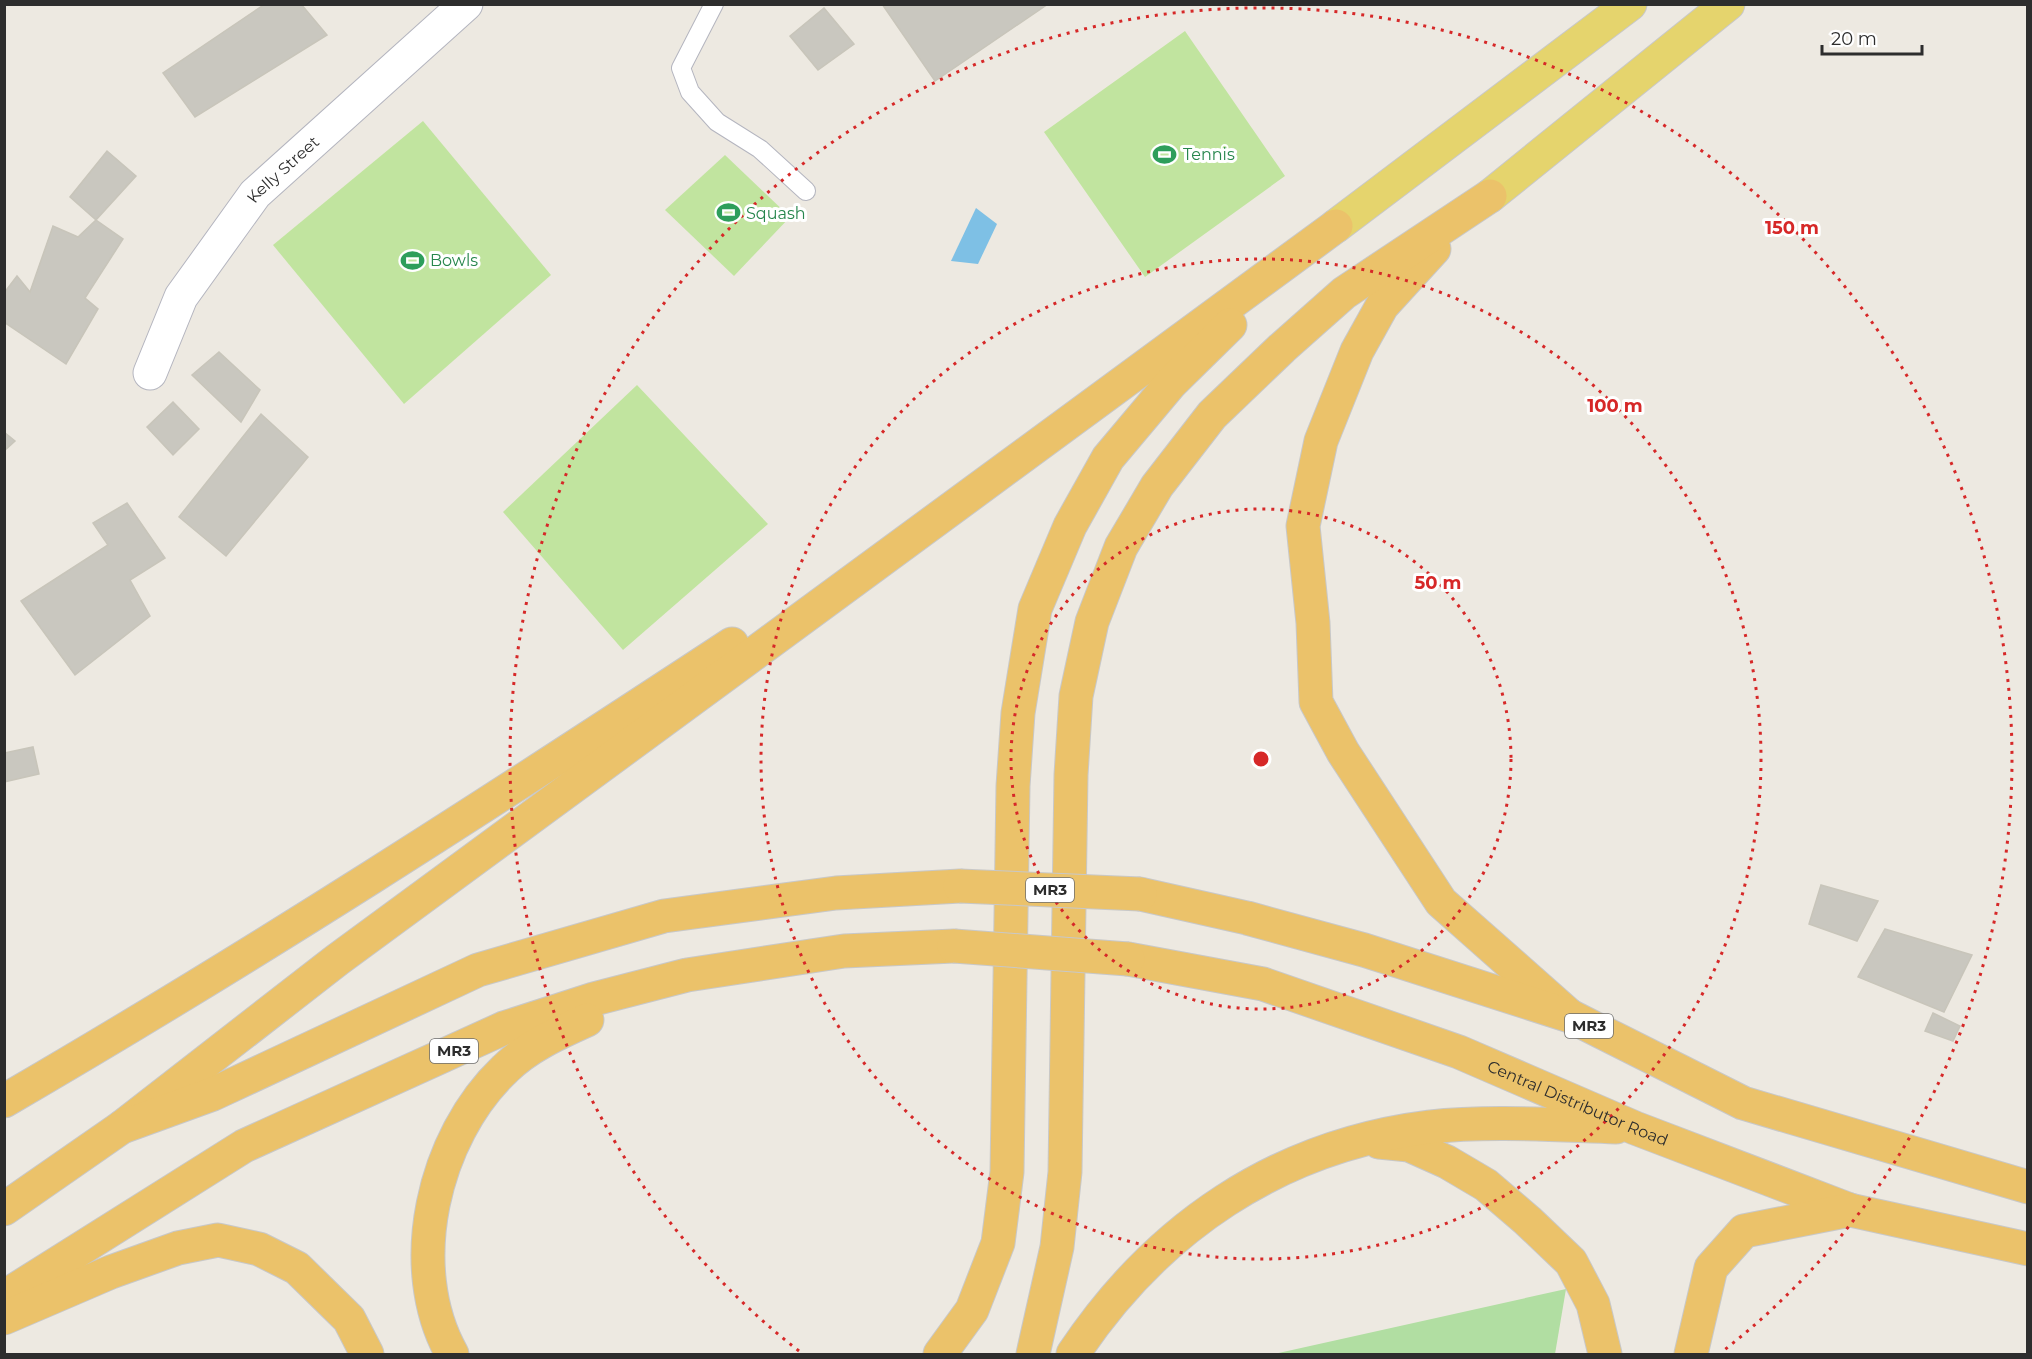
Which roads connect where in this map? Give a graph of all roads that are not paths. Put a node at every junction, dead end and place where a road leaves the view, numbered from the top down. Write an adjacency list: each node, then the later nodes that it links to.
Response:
1 (466, 4): 8 (street, Kelly Street)
2 (714, 4): 5 (lane)
3 (1630, 4): 7 (main road)
4 (1728, 4): 6 (main road)
5 (806, 191)
6 (1490, 196): 11 (highway); 25 (highway)
7 (1336, 226): 9 (highway); 24 (highway)
8 (150, 373)
9 (1055, 433): 12 (highway); 13 (highway)
10 (687, 975): 14 (highway, Central Distributor Road / MR3, bridge); 20 (highway, MR3); 23 (highway)
11 (1570, 1016): 13 (highway, MR3, bridge); 16 (highway, MR3)
12 (4, 1101)
13 (122, 1127): 17 (highway, MR3)
14 (1635, 1128): 15 (highway); 18 (highway, Central Distributor Road / MR3)
15 (1357, 1140): 26 (highway); 27 (highway)
16 (2028, 1187)
17 (4, 1209)
18 (1850, 1210): 19 (highway, Central Distributor Road / MR3); 28 (highway)
19 (2028, 1248)
20 (4, 1297)
21 (4, 1318): 22 (highway)
22 (367, 1354)
23 (452, 1354)
24 (940, 1354)
25 (1033, 1354)
26 (1073, 1354)
27 (1605, 1354)
28 (1691, 1354)

